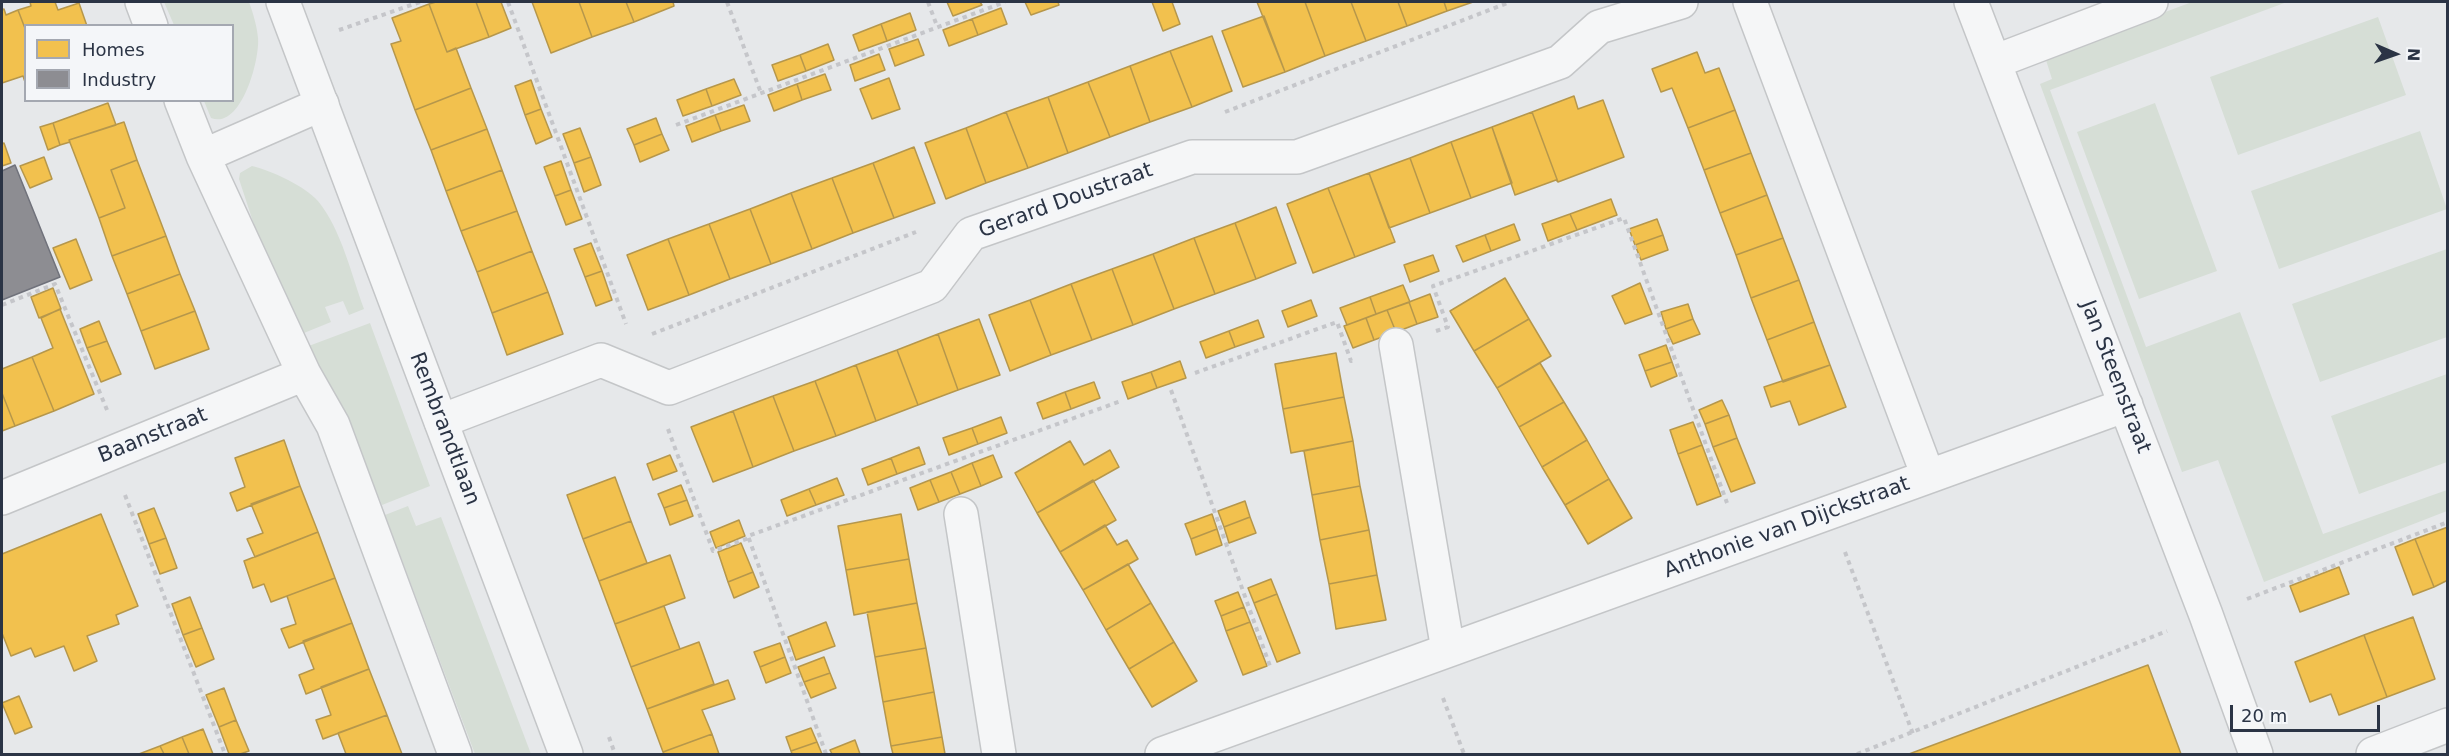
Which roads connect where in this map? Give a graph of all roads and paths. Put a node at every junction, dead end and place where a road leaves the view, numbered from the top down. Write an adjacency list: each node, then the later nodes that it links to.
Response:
1 (142, 2): 12 (street)
2 (283, 2): 14 (street, Rembrandtlaan)
3 (420, 2): 14 (path)
4 (508, 2): 22 (path)
5 (726, 2): 16 (path)
6 (928, 2): 13 (path)
7 (1005, 2): 13 (path)
8 (1681, 2): 26 (street, Gerard Doustraat)
9 (1750, 2): 32 (street)
10 (1971, 2): 15 (street, Jan Steenstraat)
11 (2151, 2): 15 (street)
12 (151, 24)
13 (938, 27): 16 (path)
14 (301, 47): 18 (street, Rembrandtlaan)
15 (1994, 62): 29 (street, Jan Steenstraat)
16 (761, 93): 19 (path)
17 (182, 102): 20 (street)
18 (322, 104): 20 (street); 30 (street, Rembrandtlaan)
19 (676, 125)
20 (203, 156): 25 (street)
21 (2, 305): 31 (path)
22 (629, 331)
23 (1396, 345): 24 (path); 38 (path); 40 (street)
24 (1195, 373)
25 (304, 374): 31 (street, Baanstraat); 45 (street)
26 (651, 380): 30 (street, Gerard Doustraat); 37 (path)
27 (1171, 390): 41 (path)
28 (1121, 400): 37 (path)
29 (2126, 405): 32 (street, Anthonie van Dijckstraat); 39 (street, Jan Steenstraat)
30 (441, 421): 46 (street, Rembrandtlaan)
31 (116, 451): 33 (street, Baanstraat); 44 (path)
32 (1928, 476): 34 (street, Anthonie van Dijckstraat)
33 (2, 498)
34 (1830, 512): 38 (street, Anthonie van Dijckstraat); 43 (path)
35 (961, 514): 48 (street)
36 (2448, 522): 39 (path)
37 (748, 538): 47 (path)
38 (1742, 544): 40 (street, Anthonie van Dijckstraat)
39 (2206, 615): 43 (path); 52 (street, Jan Steenstraat)
40 (1438, 654): 41 (street, Anthonie van Dijckstraat); 50 (path)
41 (1286, 710): 49 (street, Anthonie van Dijckstraat)
42 (2448, 725): 53 (street)
43 (1913, 734): 51 (path)
44 (225, 754)
45 (455, 754)
46 (566, 754)
47 (826, 754)
48 (999, 754)
49 (1162, 754)
50 (1464, 754)
51 (1857, 754)
52 (2256, 754)
53 (2373, 754)

